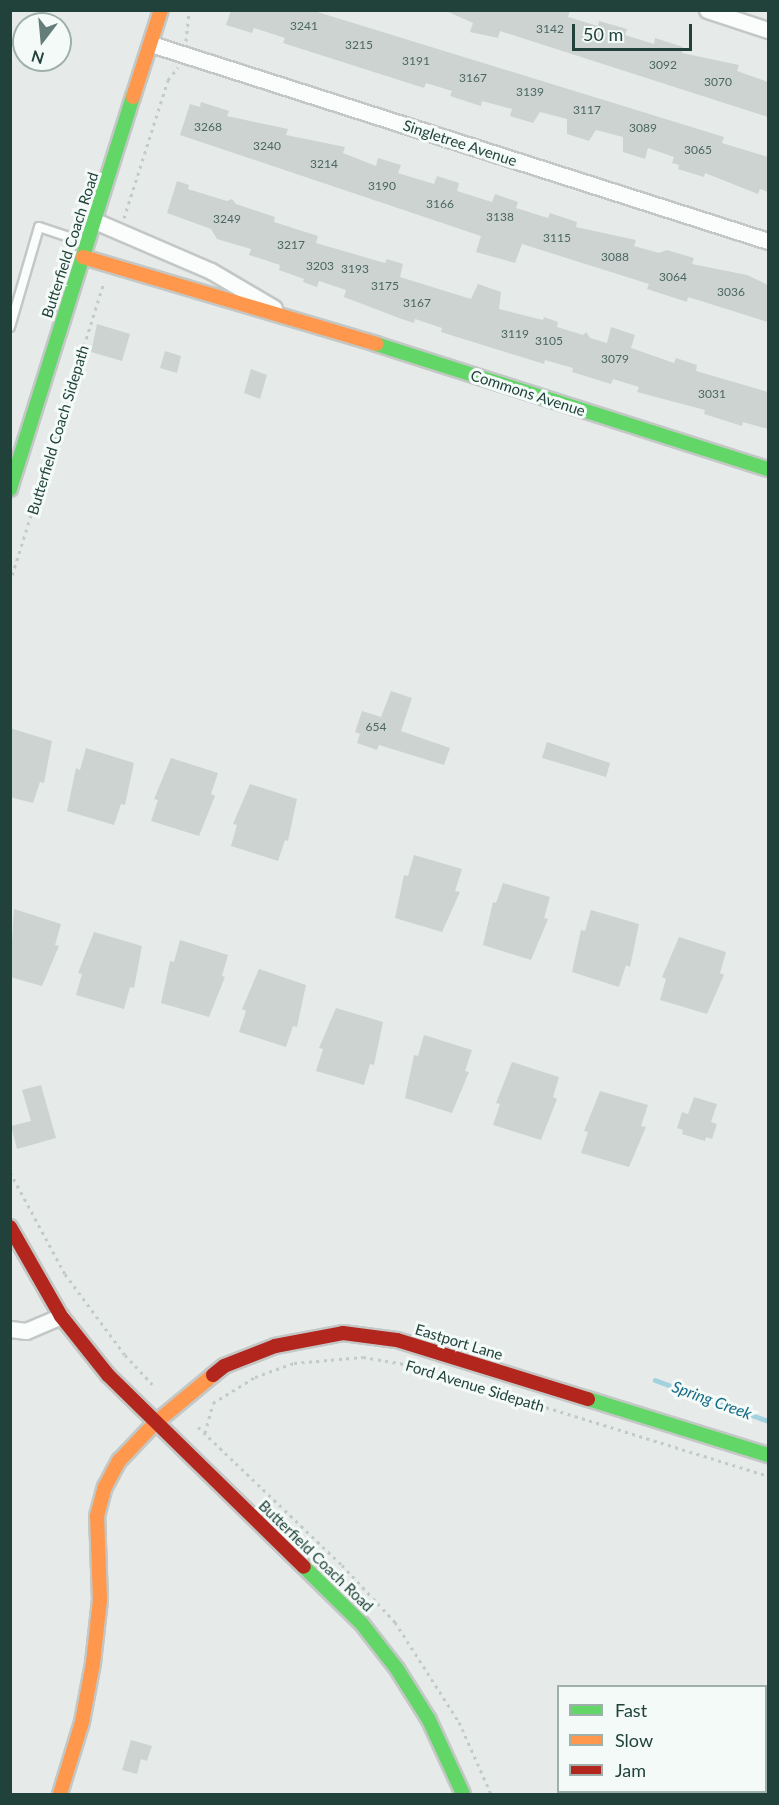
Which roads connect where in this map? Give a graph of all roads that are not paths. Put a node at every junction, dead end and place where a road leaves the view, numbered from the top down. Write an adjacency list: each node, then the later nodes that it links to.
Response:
1 (161, 10): 4 (street, Butterfield Coach Road)
2 (707, 10): 3 (street)
3 (768, 30)
4 (151, 44): 5 (street, Butterfield Coach Road); 6 (street, Singletree Avenue)
5 (95, 221): 7 (street, Butterfield Coach Road); 9 (street, Commons Avenue)
6 (768, 242)
7 (88, 243): 8 (street, Butterfield Coach Road); 10 (lane)
8 (83, 257): 9 (street, Commons Avenue); 12 (street, Butterfield Coach Road)
9 (287, 316): 11 (street, Commons Avenue)
10 (10, 327)
11 (768, 470)
12 (10, 489)
13 (10, 1227): 14 (street, Butterfield Coach Road)
14 (61, 1316): 15 (street); 16 (street, Butterfield Coach Road)
15 (10, 1329)
16 (154, 1424): 17 (street, Eastport Lane); 18 (street); 19 (street, Butterfield Coach Road)
17 (768, 1455)
18 (60, 1794)
19 (463, 1794)

